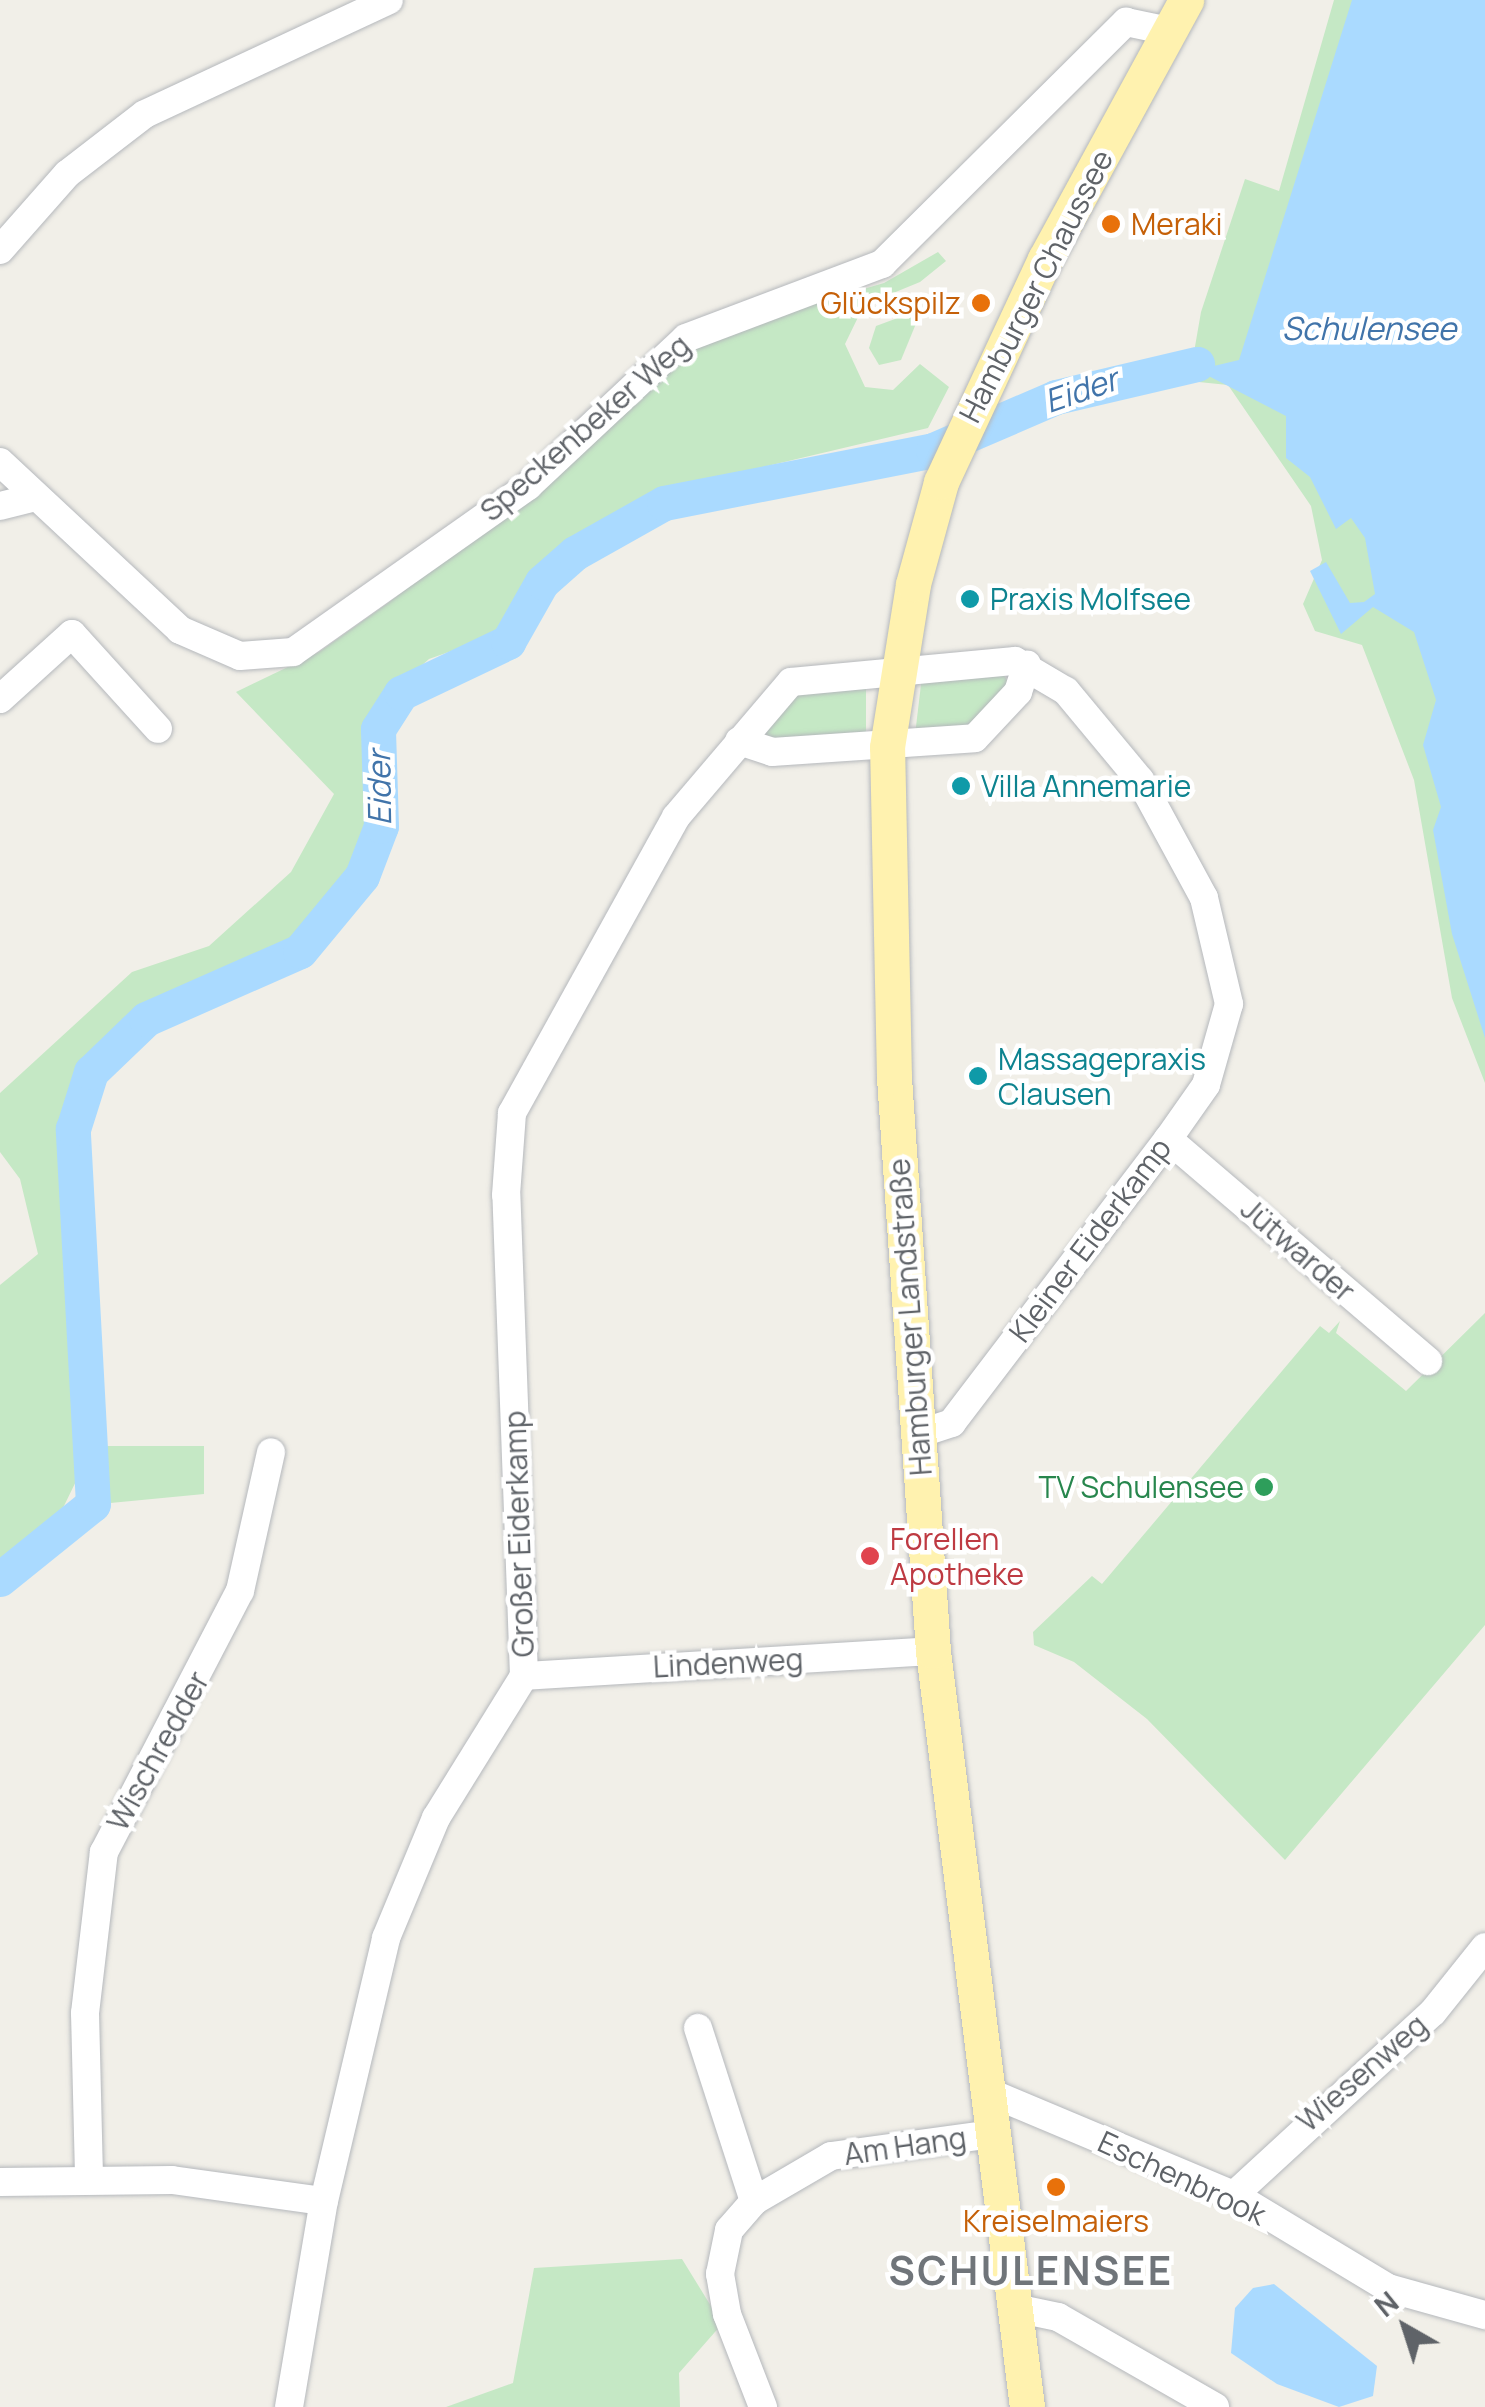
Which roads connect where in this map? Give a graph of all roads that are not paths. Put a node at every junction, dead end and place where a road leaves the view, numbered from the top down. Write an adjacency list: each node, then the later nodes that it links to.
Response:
1 (389, 0): 3 (street)
2 (1178, 16): 5 (street, Speckenbeker Weg); 7 (main road, Hamburger Chaussee)
3 (0, 250)
4 (0, 462): 5 (street, Speckenbeker Weg)
5 (35, 498): 6 (street)
6 (0, 506)
7 (913, 584): 9 (main road, Hamburger Landstraße)
8 (1027, 664): 9 (street); 13 (street); 14 (street, Kleiner Eiderkamp)
9 (896, 668): 12 (street, Großer Eiderkamp); 13 (main road, Hamburger Landstraße)
10 (0, 699): 11 (street)
11 (158, 728)
12 (739, 742): 13 (street); 19 (street, Großer Eiderkamp)
13 (886, 747): 16 (main road, Hamburger Landstraße)
14 (1168, 1139): 15 (street, Jütwarder); 16 (street, Kleiner Eiderkamp)
15 (1428, 1362)
16 (918, 1434): 18 (main road, Hamburger Landstraße)
17 (271, 1452): 24 (street, Wischredder)
18 (932, 1651): 19 (street, Lindenweg); 22 (main road, Hamburger Landstraße)
19 (524, 1676): 27 (street, Großer Eiderkamp)
20 (1485, 1948): 26 (street, Wiesenweg)
21 (698, 2028): 28 (street)
22 (986, 2091): 23 (main road, Hamburger Landstraße); 26 (street, Eschenbrook)
23 (992, 2134): 28 (street, Am Hang); 29 (main road, Hamburger Landstraße)
24 (88, 2176): 25 (street); 27 (street)
25 (0, 2182)
26 (1234, 2195): 30 (street, Eschenbrook)
27 (324, 2200): 31 (street, Großer Eiderkamp)
28 (754, 2201): 32 (street, Am Hang)
29 (1015, 2308): 33 (main road, Hamburger Landstraße); 34 (street)
30 (1485, 2315)
31 (289, 2407)
32 (763, 2407)
33 (1027, 2407)
34 (1215, 2407)

